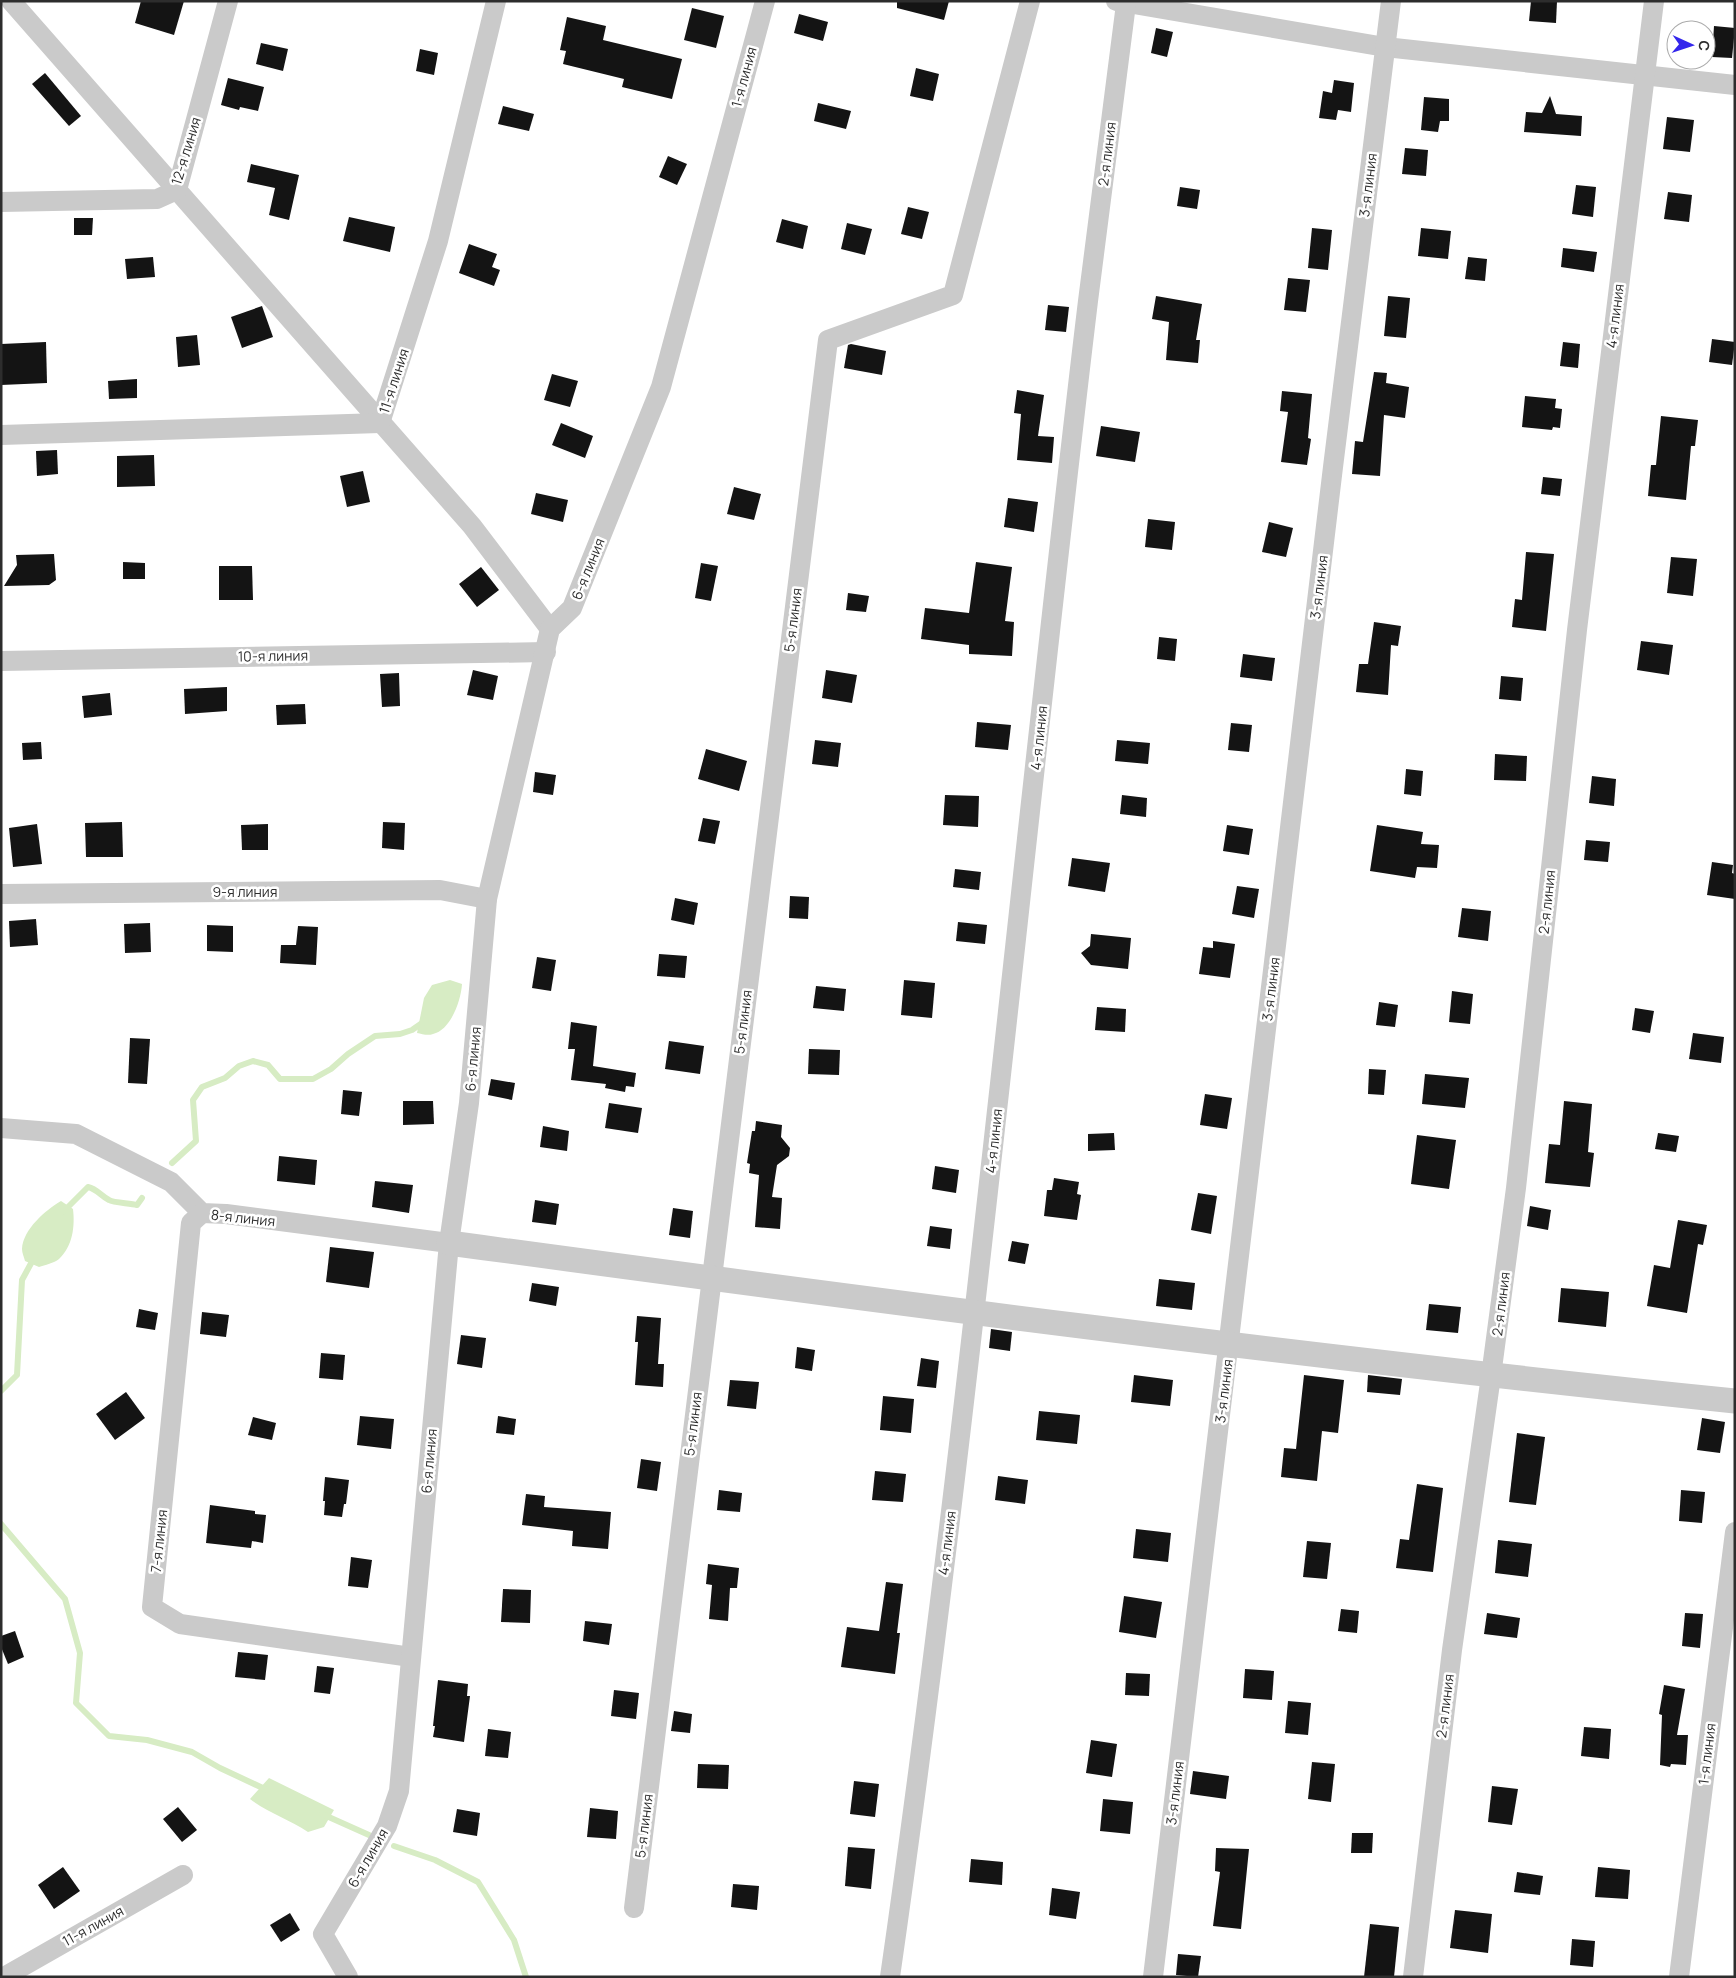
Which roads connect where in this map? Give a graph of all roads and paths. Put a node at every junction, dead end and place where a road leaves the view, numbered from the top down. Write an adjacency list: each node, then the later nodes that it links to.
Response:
1 (11, 1): 13 (street)
2 (228, 1): 13 (street, 12-я линия)
3 (496, 1): 16 (street, 11-я линия)
4 (765, 1): 12 (street, 1-я линия)
5 (1030, 1): 27 (street, 5-я линия)
6 (1391, 1): 9 (street, 3-я линия)
7 (1654, 1): 10 (street, 4-я линия)
8 (1121, 3): 9 (street); 15 (street, 2-я линия)
9 (1385, 47): 10 (street); 29 (street, 3-я линия)
10 (1644, 76): 11 (street); 19 (street, 4-я линия)
11 (1735, 85)
12 (724, 154): 18 (street, 6-я линия)
13 (177, 190): 14 (street, 12-я линия); 16 (street)
14 (1, 202)
15 (1088, 303): 28 (street, 4-я линия)
16 (380, 423): 17 (street, 11-я линия); 18 (street)
17 (1, 435)
18 (550, 629): 20 (street, 6-я линия)
19 (1576, 630): 30 (street, 2-я линия)
20 (546, 652): 21 (street, 10-я линия); 23 (street, 6-я линия)
21 (1, 661)
22 (1, 894): 23 (street, 9-я линия)
23 (487, 899): 26 (street, 6-я линия)
24 (1, 1128): 25 (street, 8-я линия)
25 (202, 1213): 26 (street, 8-я линия); 33 (street, 7-я линия)
26 (449, 1244): 27 (street); 33 (street, 6-я линия)
27 (711, 1278): 28 (street); 35 (street, 5-я линия)
28 (975, 1314): 29 (street); 38 (street, 4-я линия)
29 (1230, 1344): 30 (street); 39 (street, 3-я линия)
30 (1491, 1376): 31 (street); 40 (street, 2-я линия)
31 (1735, 1401)
32 (1735, 1532): 41 (street, 1-я линия)
33 (412, 1657): 37 (street, 6-я линия)
34 (183, 1876): 36 (street, 11-я линия)
35 (634, 1908)
36 (4, 1977)
37 (348, 1977)
38 (890, 1977)
39 (1153, 1977)
40 (1413, 1977)
41 (1680, 1977)

